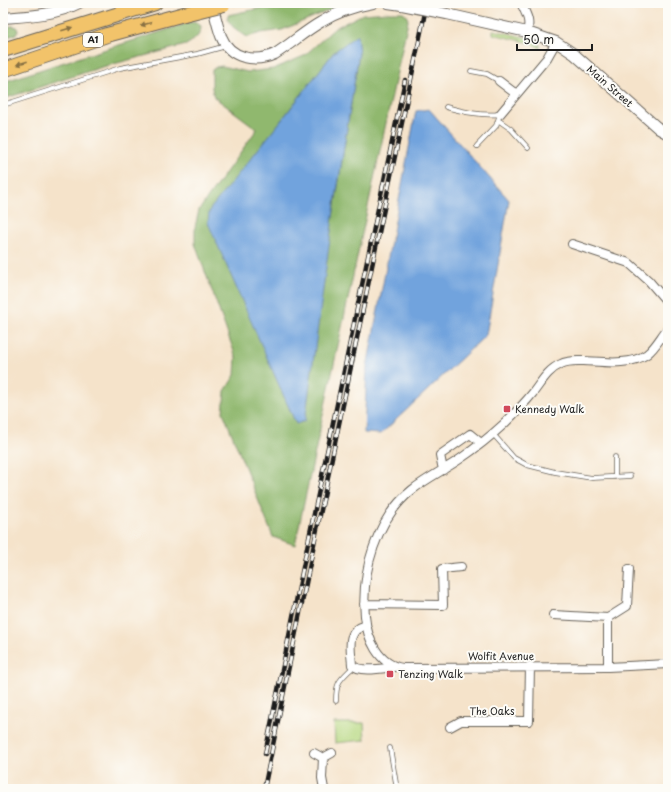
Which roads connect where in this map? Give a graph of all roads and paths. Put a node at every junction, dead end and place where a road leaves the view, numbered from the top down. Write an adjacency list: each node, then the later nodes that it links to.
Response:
1 (79, 3): 8 (street)
2 (155, 3): 13 (highway, A1, one-way to 2)
3 (212, 3): 12 (street)
4 (225, 3): 14 (highway, A1, one-way to 14, bridge)
5 (373, 3): 12 (street)
6 (388, 3): 10 (street, Main Street, bridge)
7 (521, 3): 10 (street)
8 (67, 6): 9 (street)
9 (3, 18)
10 (527, 32): 11 (street, Main Street)
11 (556, 42): 17 (street); 21 (street, Main Street)
12 (226, 46): 18 (lane)
13 (3, 50)
14 (3, 70)
15 (470, 71): 16 (lane)
16 (500, 81): 17 (street)
17 (516, 94): 20 (street)
18 (3, 105)
19 (446, 107): 20 (lane)
20 (499, 117): 22 (lane); 23 (lane)
21 (668, 134)
22 (477, 146)
23 (528, 148)
24 (572, 244): 25 (street)
25 (668, 303)
26 (668, 328): 27 (street)
27 (493, 434): 28 (street); 32 (lane)
28 (481, 443): 30 (street); 30 (street)
29 (614, 457): 32 (lane)
30 (443, 470): 35 (street)
31 (630, 476): 32 (lane)
32 (615, 477)
33 (461, 567): 35 (street)
34 (629, 569): 37 (street)
35 (364, 604): 38 (street)
36 (553, 615): 37 (street)
37 (608, 618): 41 (street)
38 (366, 625): 42 (street); 43 (street)
39 (668, 664): 41 (street, Wolfit Avenue)
40 (530, 666): 41 (street, Wolfit Avenue); 43 (street, Wolfit Avenue); 45 (street, The Oaks)
41 (608, 666)
42 (353, 667): 43 (street, Wolfit Avenue); 44 (lane)
43 (394, 667)
44 (336, 701)
45 (450, 727)
46 (390, 748): 51 (lane)
47 (314, 753): 49 (street)
48 (332, 753): 49 (street)
49 (323, 758): 50 (street)
50 (324, 789)
51 (397, 789)

